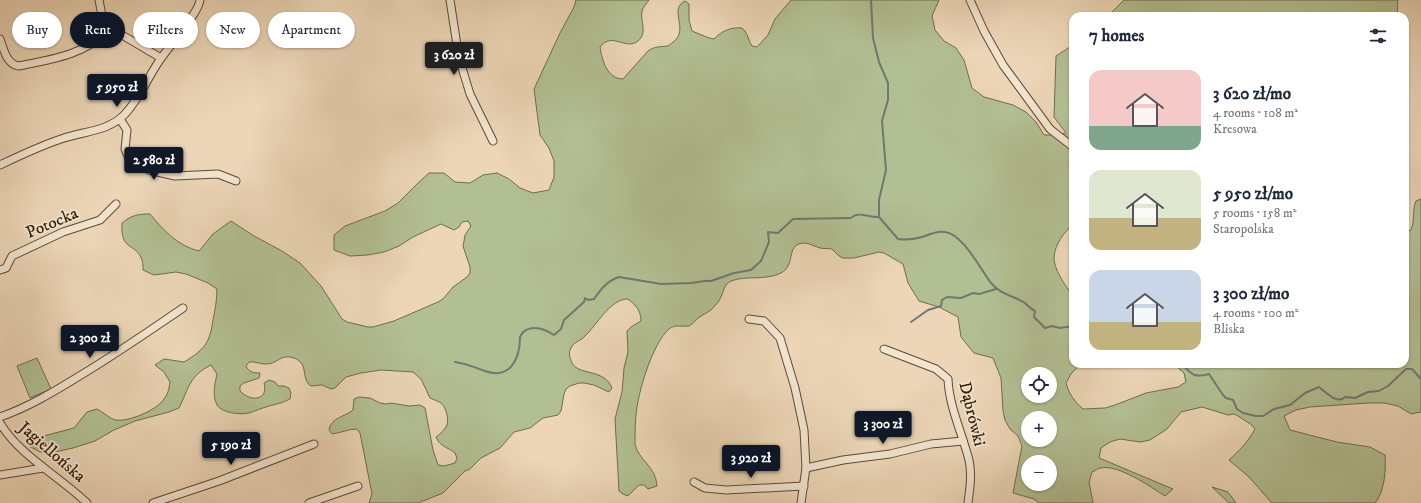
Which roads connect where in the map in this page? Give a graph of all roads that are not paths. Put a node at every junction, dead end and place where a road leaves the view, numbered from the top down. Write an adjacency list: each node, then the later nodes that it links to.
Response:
1 (99, 0): 5 (street)
2 (200, 0): 9 (street)
3 (450, 0): 11 (street)
4 (970, 0): 12 (street)
5 (101, 12)
6 (125, 37): 9 (street)
7 (0, 39): 8 (street)
8 (83, 48)
9 (161, 58): 10 (street)
10 (120, 119): 13 (street); 14 (street)
11 (493, 141)
12 (1069, 144)
13 (0, 165)
14 (236, 181)
15 (116, 204): 16 (street, Potocka)
16 (0, 270)
17 (183, 308): 20 (street)
18 (748, 319): 25 (street)
19 (884, 349): 22 (street, Dąbrówki)
20 (0, 417)
21 (0, 423): 24 (street, Jagiellońska)
22 (963, 441): 25 (street); 34 (street, Dąbrówki)
23 (314, 444): 31 (street)
24 (43, 468): 26 (street); 30 (street, Jagiellońska)
25 (806, 468): 29 (street)
26 (0, 474)
27 (694, 482): 29 (street)
28 (358, 486): 32 (street)
29 (804, 486): 33 (street)
30 (87, 503)
31 (153, 503)
32 (309, 503)
33 (801, 503)
34 (968, 503)

